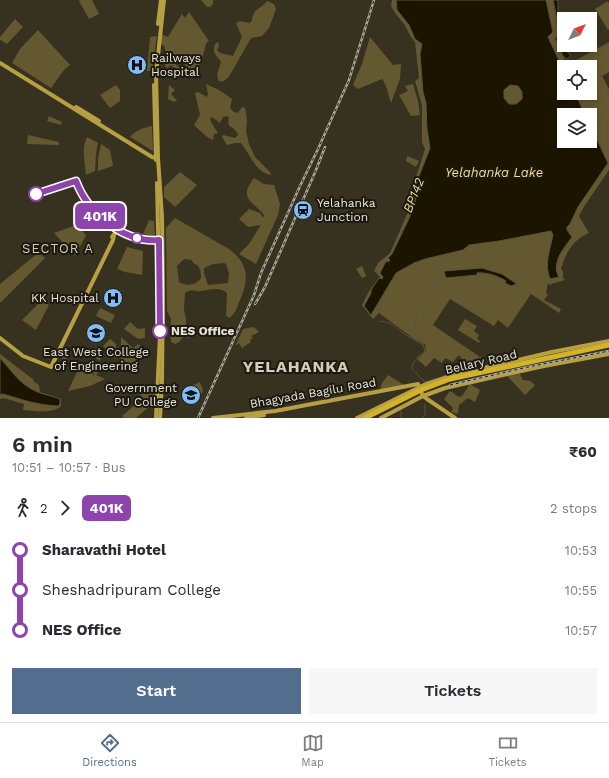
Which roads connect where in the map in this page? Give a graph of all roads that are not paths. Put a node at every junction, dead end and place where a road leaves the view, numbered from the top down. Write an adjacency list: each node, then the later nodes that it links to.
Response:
1 (161, 0): 4 (main road)
2 (164, 0): 4 (main road)
3 (0, 62): 4 (main road)
4 (157, 157): 5 (main road)
5 (161, 240): 6 (main road); 13 (main road)
6 (0, 338)
7 (609, 341): 11 (main road)
8 (609, 345): 22 (highway, Bellary Road)
9 (609, 348): 23 (highway, Bellary Road)
10 (609, 354): 12 (main road)
11 (465, 372): 12 (main road); 14 (main road)
12 (467, 382): 15 (main road)
13 (160, 384): 17 (main road); 18 (main road)
14 (417, 386): 15 (main road); 19 (main road, Bhagyada Bagilu Road); 20 (main road, Bhagyada Bagilu Road); 21 (main road)
15 (422, 397): 16 (main road); 24 (main road)
16 (431, 404): 25 (main road); 26 (main road)
17 (156, 418)
18 (160, 418)
19 (212, 418)
20 (246, 418)
21 (357, 418)
22 (365, 418)
23 (370, 418)
24 (381, 418)
25 (452, 418)
26 (455, 418)

